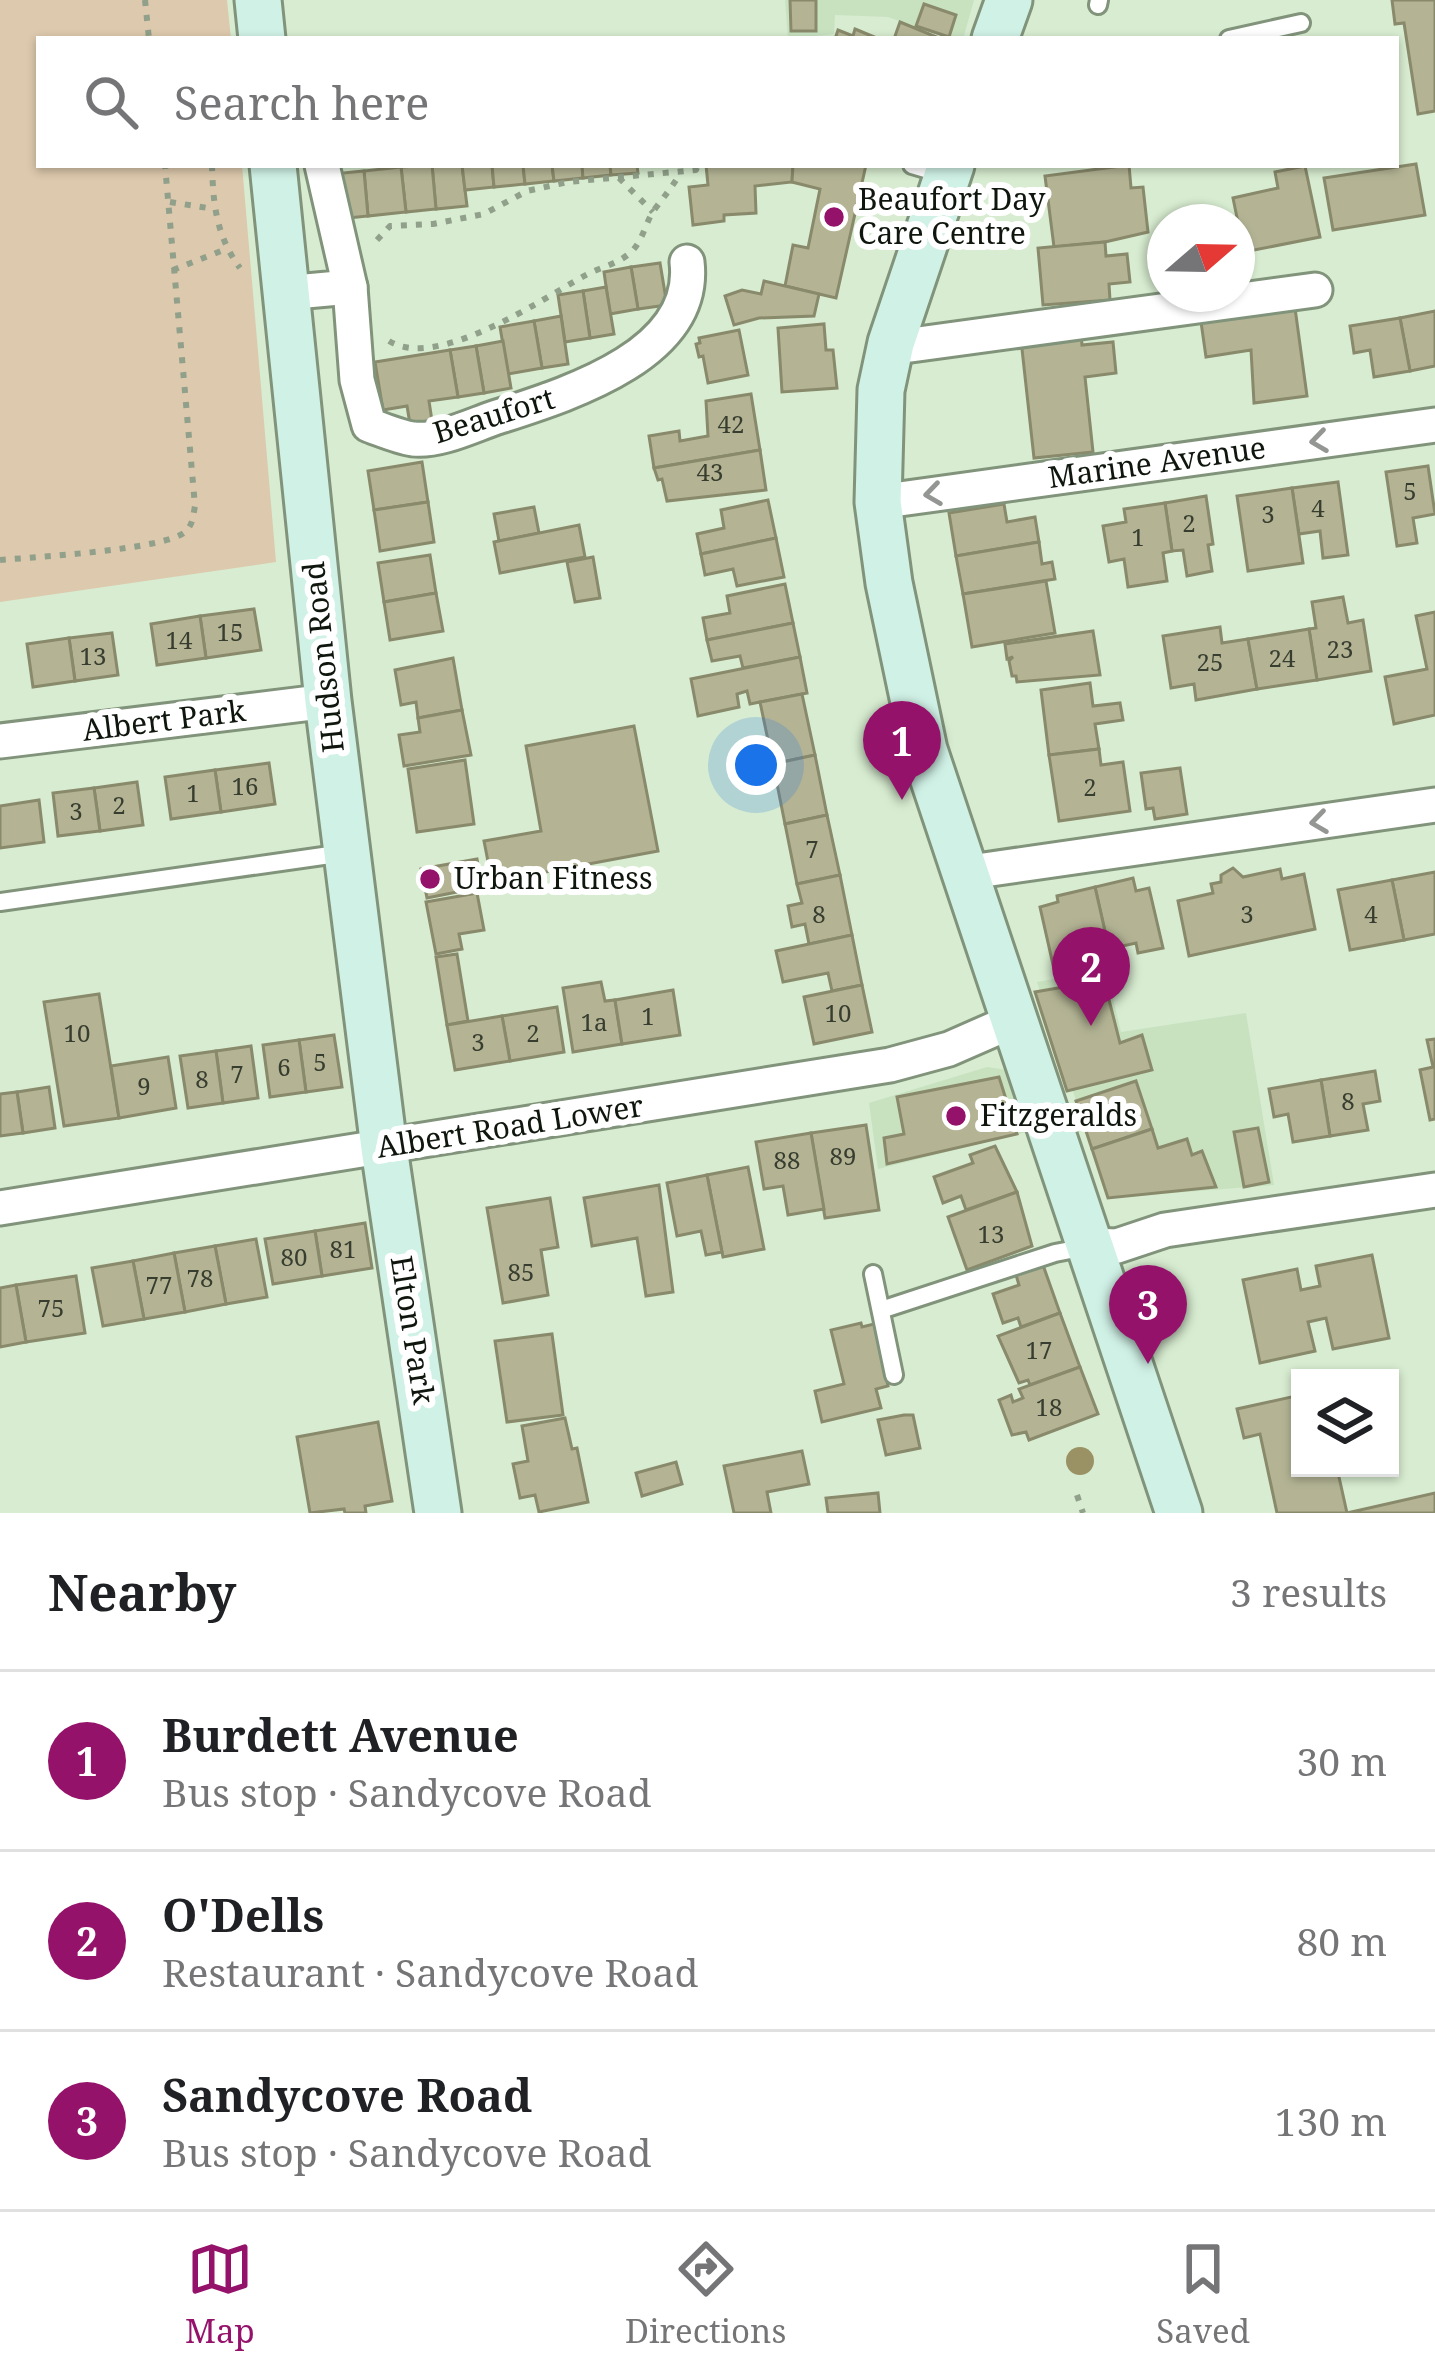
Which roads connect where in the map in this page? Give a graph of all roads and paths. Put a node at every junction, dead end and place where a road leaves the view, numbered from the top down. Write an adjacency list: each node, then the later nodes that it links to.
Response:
1 (145, 0): 5 (path)
2 (258, 0): 6 (main road)
3 (1009, 0): 7 (main road)
4 (1301, 23): 8 (lane)
5 (149, 36)
6 (262, 36)
7 (996, 36)
8 (1242, 36)
9 (165, 168): 17 (path)
10 (212, 168): 18 (path)
11 (273, 168): 25 (main road, Hudson Road)
12 (323, 168): 23 (street, Beaufort)
13 (697, 168): 15 (path)
14 (936, 168): 26 (main road)
15 (681, 172): 16 (path); 19 (path)
16 (619, 178): 19 (path); 23 (path)
17 (170, 202): 18 (path); 22 (path)
18 (214, 209): 20 (path)
19 (652, 212): 23 (path)
20 (226, 249): 22 (path); 25 (path)
21 (688, 262): 23 (street, Beaufort)
22 (173, 270): 29 (path)
23 (349, 290): 25 (street)
24 (1316, 290): 26 (street)
25 (284, 293): 30 (main road, Hudson Road)
26 (891, 344): 28 (main road)
27 (1435, 425): 28 (street, Marine Avenue, one-way to 28)
28 (878, 502): 34 (main road)
29 (0, 560)
30 (328, 701): 31 (street, Albert Park); 33 (main road, Hudson Road)
31 (0, 741)
32 (1435, 805): 34 (street, one-way to 34)
33 (347, 852): 35 (lane); 37 (main road, Hudson Road)
34 (963, 873): 36 (main road)
35 (0, 902)
36 (1012, 1021): 37 (street, Albert Road Lower); 40 (main road)
37 (384, 1148): 39 (street, Albert Road Lower); 45 (main road, Elton Park)
38 (1435, 1190): 40 (street)
39 (0, 1208)
40 (1092, 1245): 42 (lane); 47 (main road)
41 (873, 1274): 42 (lane)
42 (881, 1310): 43 (lane)
43 (894, 1375)
44 (1077, 1495): 46 (path)
45 (438, 1513)
46 (1083, 1513)
47 (1179, 1513)

